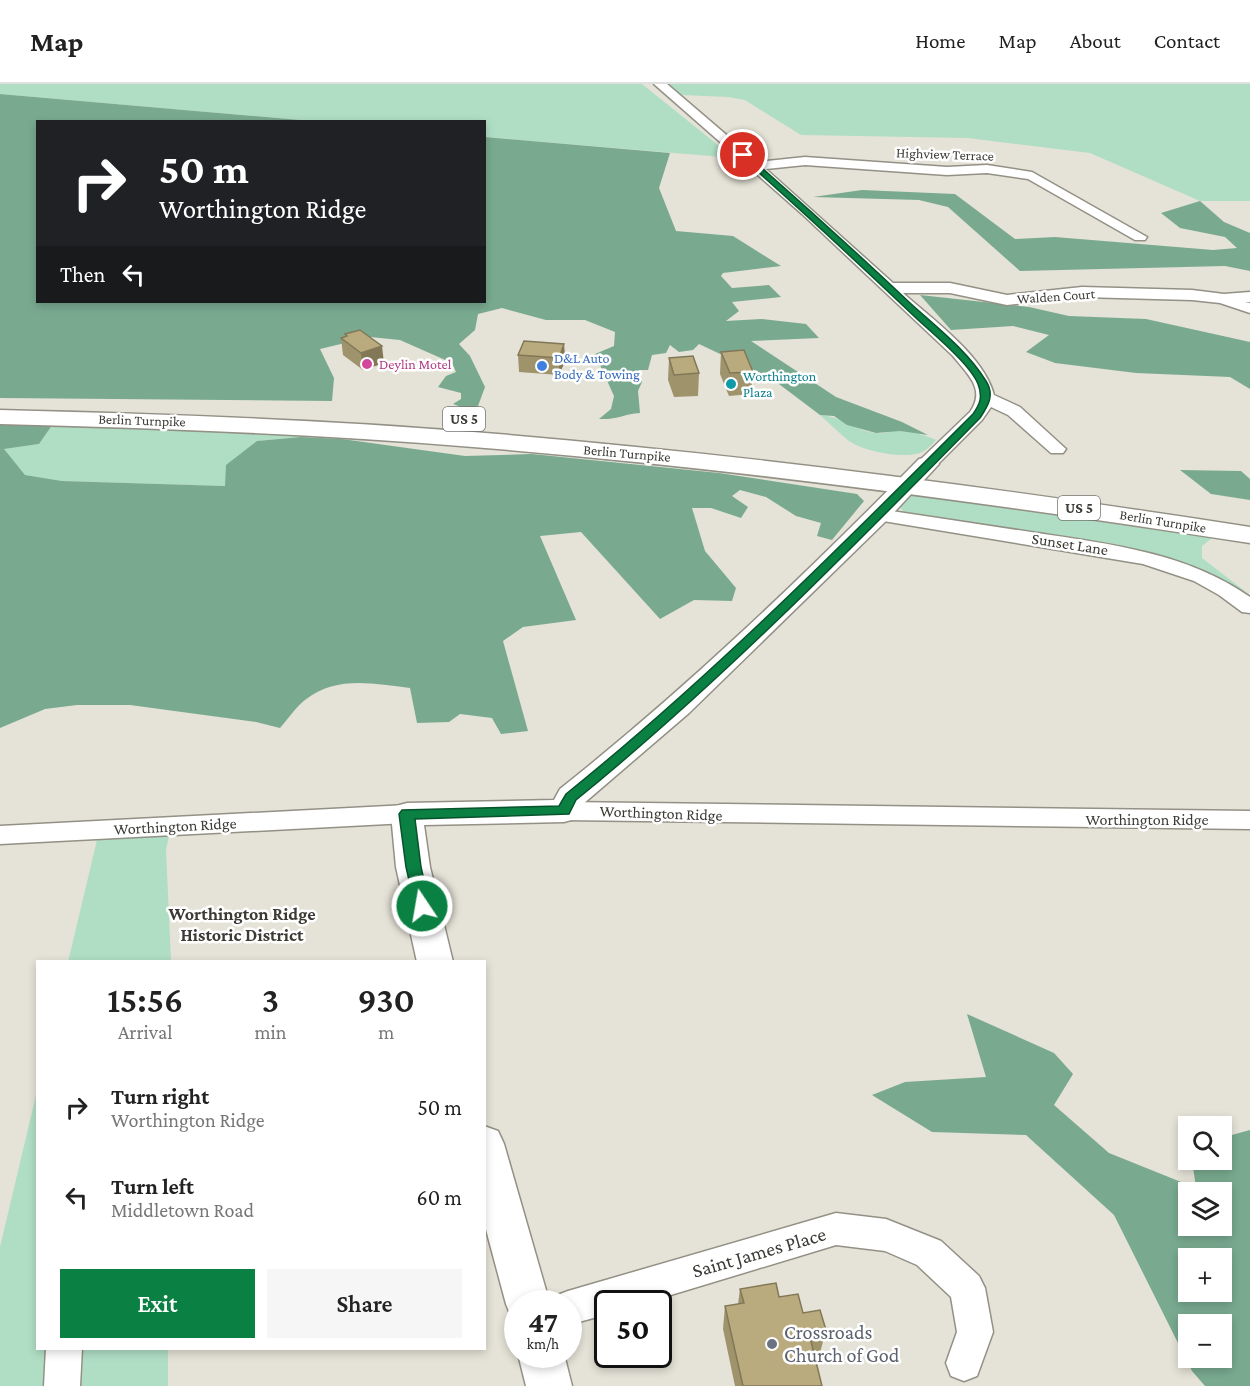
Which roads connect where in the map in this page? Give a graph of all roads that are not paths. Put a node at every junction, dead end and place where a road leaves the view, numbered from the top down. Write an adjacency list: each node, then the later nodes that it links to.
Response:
1 (660, 84): 2 (street)
2 (755, 166): 3 (street, Highview Terrace); 4 (street)
3 (1140, 237)
4 (889, 288): 6 (street, Walden Court); 8 (street)
5 (1250, 297): 6 (street, Walden Court)
6 (1224, 299): 7 (street, Walden Court)
7 (1250, 308)
8 (986, 398): 11 (street); 13 (street)
9 (0, 404): 12 (highway, Berlin Turnpike / US 5)
10 (0, 417): 13 (highway, Berlin Turnpike / US 5)
11 (1058, 449)
12 (855, 456)
13 (912, 470): 14 (highway, Berlin Turnpike / US 5); 15 (main road); 16 (highway, Berlin Turnpike / US 5)
14 (1250, 513)
15 (878, 515): 17 (street, Sunset Lane); 18 (main road)
16 (1250, 535)
17 (1250, 607)
18 (564, 811): 19 (main road, Worthington Ridge); 20 (street, Worthington Ridge)
19 (407, 814): 21 (street, Worthington Ridge); 22 (main road)
20 (1250, 820)
21 (0, 835)
22 (435, 960)
23 (486, 1151): 24 (main road)
24 (524, 1290)
25 (582, 1304): 27 (street, Saint James Place)
26 (64, 1350): 29 (street)
27 (964, 1363)
28 (544, 1368): 30 (main road)
29 (63, 1386)
30 (549, 1386)

